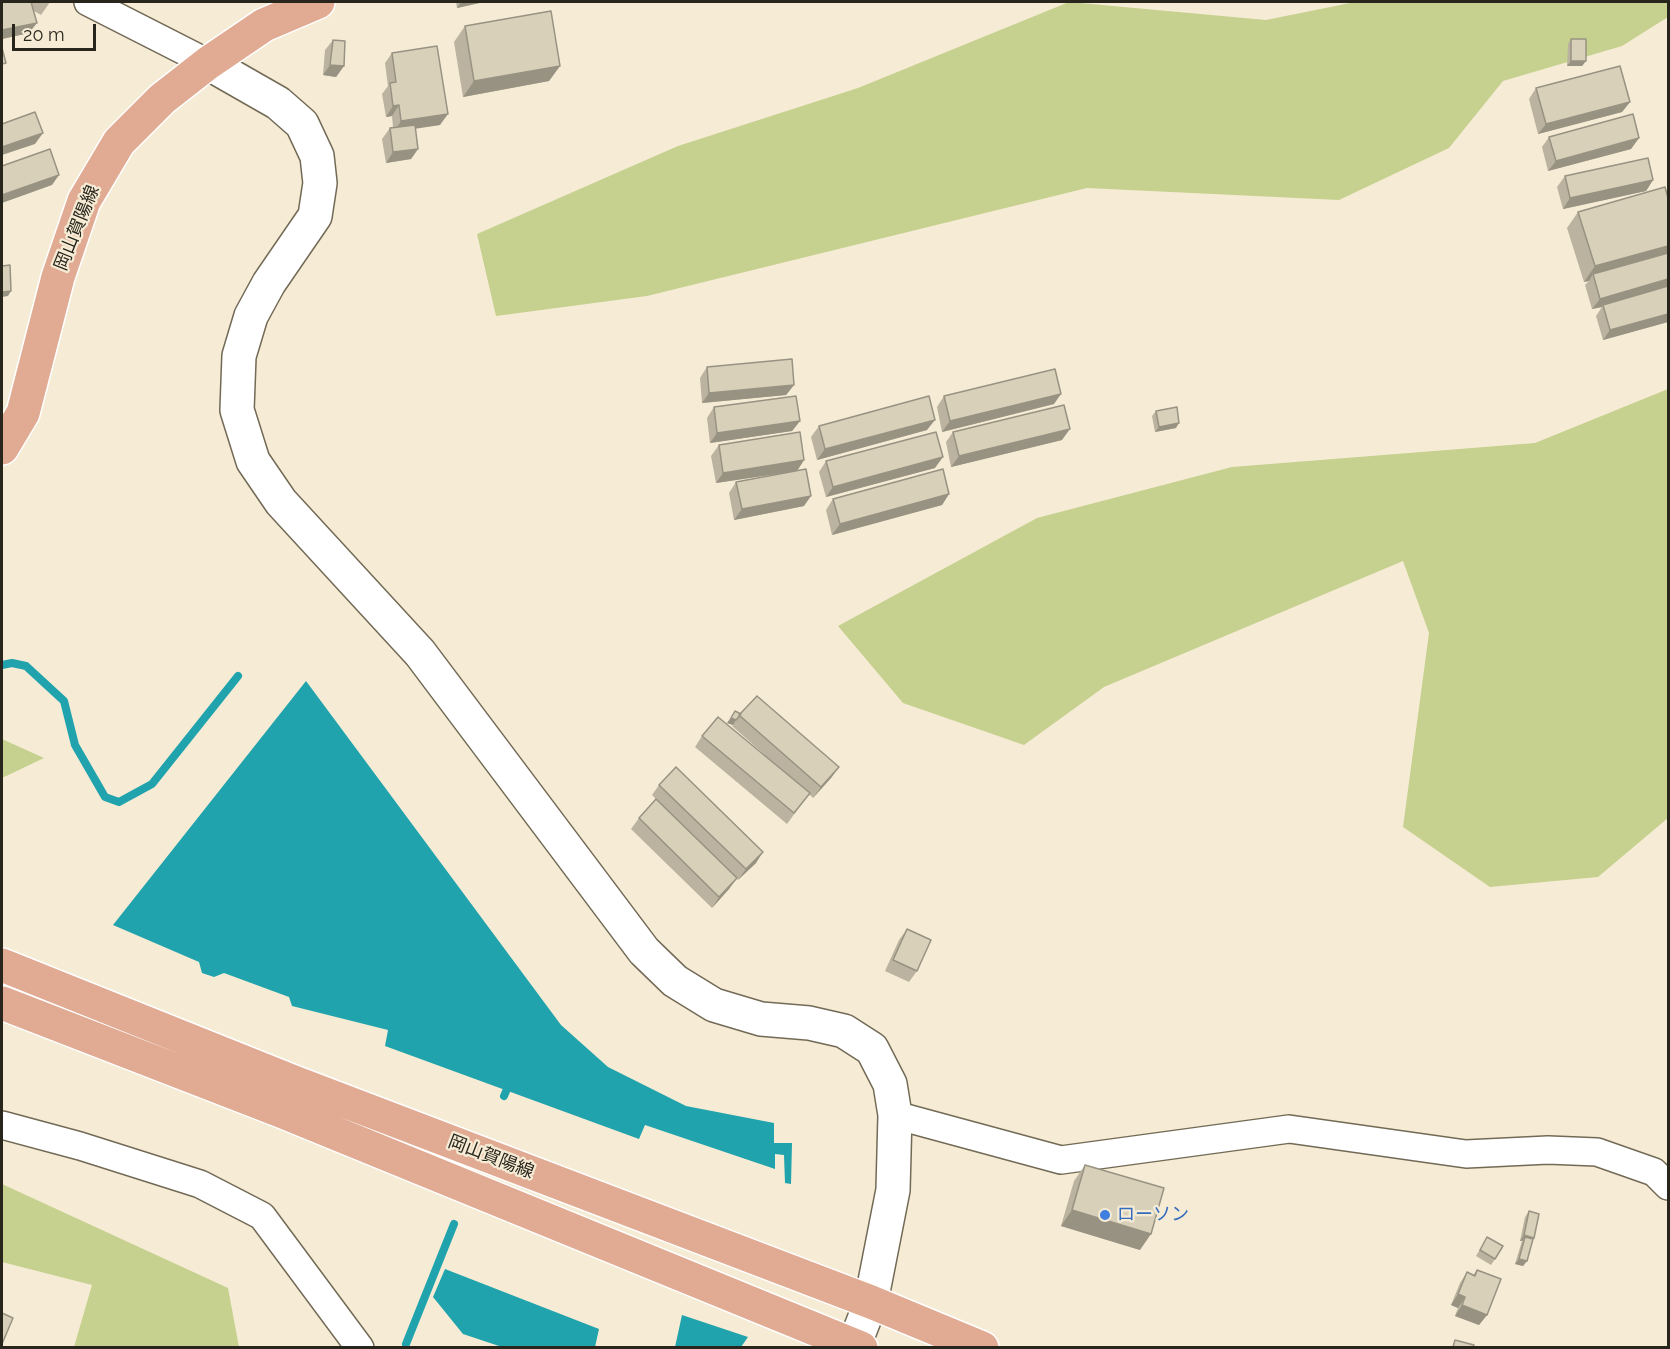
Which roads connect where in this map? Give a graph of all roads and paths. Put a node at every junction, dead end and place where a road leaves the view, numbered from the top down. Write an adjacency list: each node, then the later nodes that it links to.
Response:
1 (88, 2): 3 (street)
2 (318, 2): 3 (main road, 岡山賀陽線)
3 (208, 63): 4 (main road, 岡山賀陽線); 7 (street)
4 (2, 447)
5 (2, 965): 10 (main road, 岡山賀陽線)
6 (2, 1003): 12 (main road, 岡山賀陽線)
7 (895, 1115): 9 (street); 10 (street)
8 (2, 1125): 11 (street)
9 (1668, 1186)
10 (871, 1302): 12 (street); 13 (main road, 岡山賀陽線)
11 (360, 1347)
12 (856, 1347)
13 (982, 1347)

